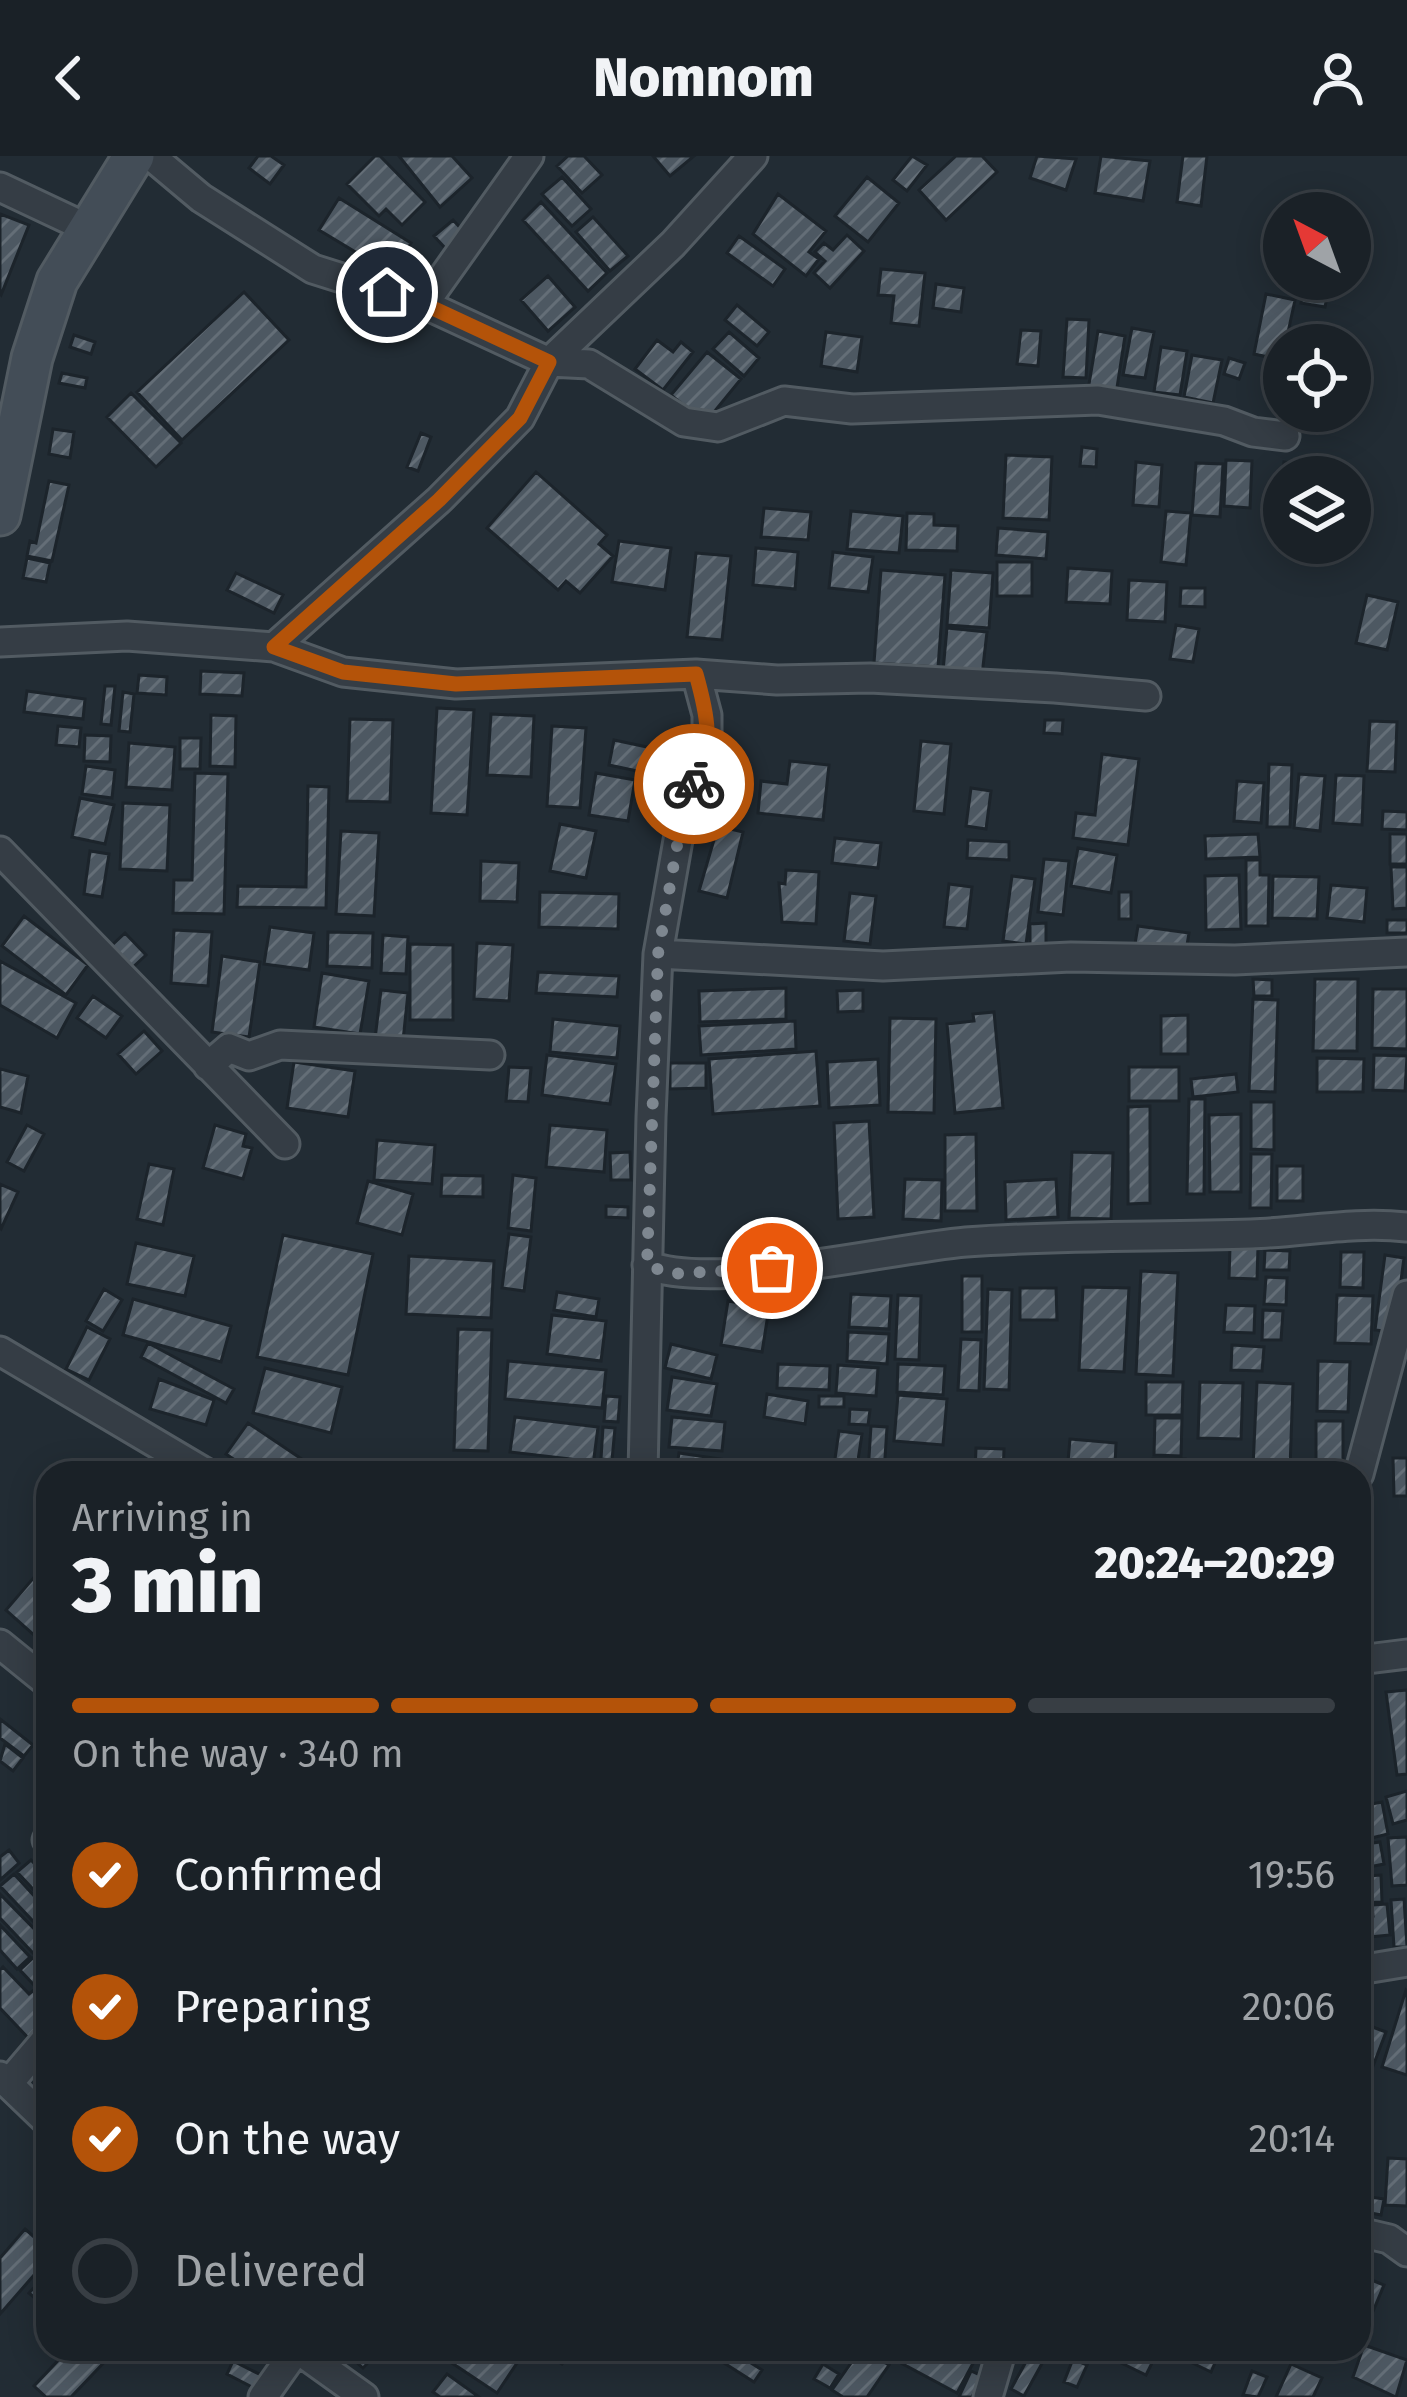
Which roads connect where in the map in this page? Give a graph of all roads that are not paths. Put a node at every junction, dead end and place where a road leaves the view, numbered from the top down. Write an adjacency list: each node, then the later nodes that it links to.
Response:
1 (134, 156): 6 (main road)
2 (151, 156): 7 (street)
3 (529, 156): 7 (street)
4 (753, 156): 8 (street)
5 (0, 187): 6 (street)
6 (87, 228): 10 (main road)
7 (424, 304): 8 (street)
8 (549, 362): 9 (street); 12 (street)
9 (1285, 436)
10 (0, 515)
11 (0, 642): 12 (street)
12 (274, 647): 13 (street)
13 (696, 674): 14 (street); 17 (street)
14 (1146, 696)
15 (0, 850): 19 (street)
16 (1407, 952): 17 (street)
17 (658, 954): 22 (street)
18 (490, 1055): 19 (street)
19 (208, 1066): 20 (street)
20 (285, 1144)
21 (1407, 1226): 22 (street)
22 (647, 1265): 26 (street)
23 (1407, 1294): 27 (street)
24 (0, 1351): 25 (street)
25 (186, 1461)
26 (644, 1461)
27 (1362, 1461)
28 (0, 1644): 31 (street)
29 (1407, 1654): 30 (street)
30 (1371, 1658)
31 (36, 1673)
32 (1407, 1962): 33 (street)
33 (1371, 1968)
34 (36, 2049): 35 (street)
35 (4, 2080): 36 (street)
36 (36, 2111)
37 (1371, 2235): 38 (street)
38 (1407, 2252)
39 (288, 2361): 42 (street)
40 (314, 2361): 43 (street)
41 (998, 2361): 44 (street)
42 (262, 2397)
43 (364, 2397)
44 (988, 2397)

